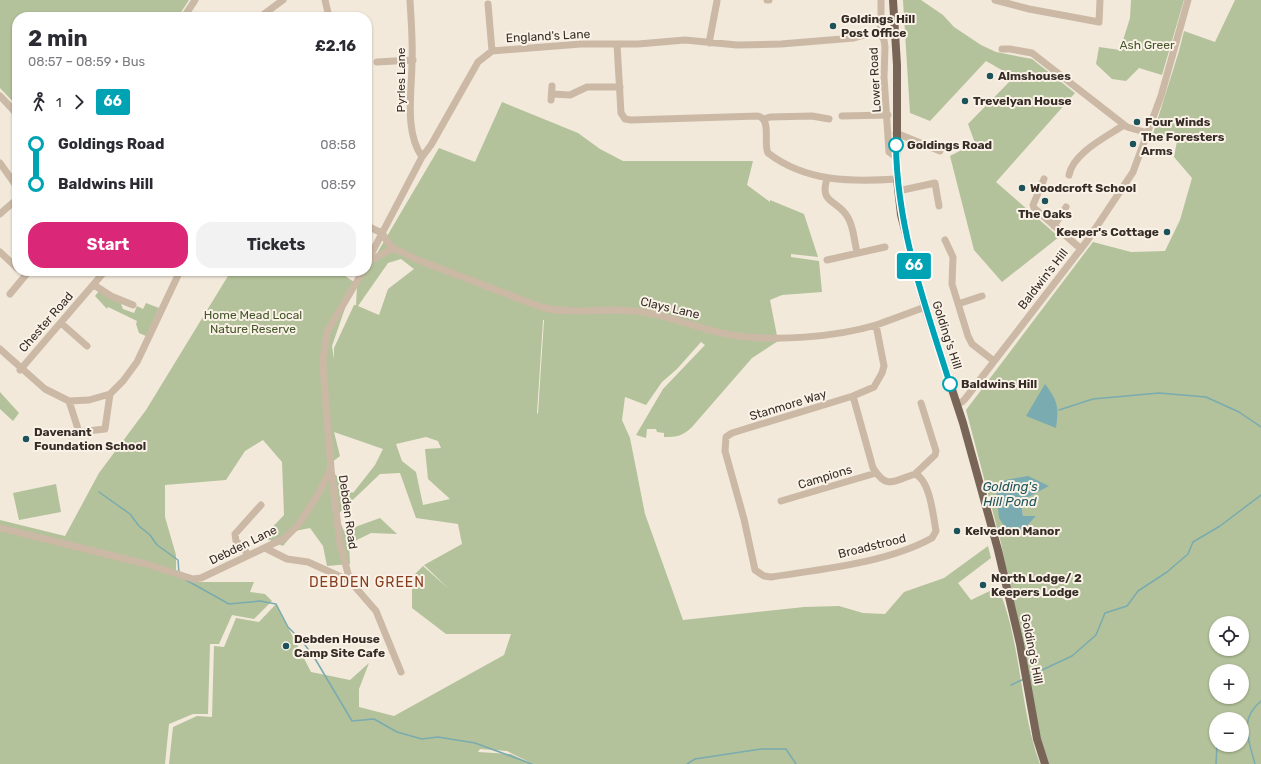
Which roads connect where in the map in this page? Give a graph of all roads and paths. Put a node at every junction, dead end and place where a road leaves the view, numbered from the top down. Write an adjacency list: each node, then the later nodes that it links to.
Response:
1 (195, 0): 12 (street)
2 (283, 0): 13 (street)
3 (325, 0): 14 (street)
4 (410, 0): 20 (street, Pyrles Lane)
5 (881, 0): 15 (street, Lower Road)
6 (893, 0): 31 (main road, Golding's Hill)
7 (995, 0): 8 (street)
8 (1100, 0)
9 (1188, 0): 32 (street, Baldwin's Hill)
10 (717, 1): 16 (street)
11 (488, 4): 19 (street)
12 (187, 12)
13 (267, 12)
14 (328, 12)
15 (879, 31): 16 (street, England's Lane); 26 (street, Lower Road)
16 (709, 43): 17 (street, England's Lane)
17 (617, 44): 19 (street, England's Lane); 23 (street)
18 (1002, 49): 30 (street)
19 (492, 51): 34 (street, England's Lane)
20 (412, 60): 21 (street); 34 (street, Pyrles Lane)
21 (378, 62)
22 (552, 86): 23 (street)
23 (620, 87): 28 (street)
24 (0, 96): 25 (street)
25 (12, 109)
26 (888, 115): 27 (street); 35 (street, Lower Road)
27 (842, 116)
28 (764, 119): 29 (street); 38 (street)
29 (829, 119)
30 (1124, 125): 32 (street); 37 (street)
31 (896, 133): 33 (street); 35 (main road, Golding's Hill)
32 (1148, 133): 53 (street, Baldwin's Hill)
33 (940, 151)
34 (422, 157): 49 (street, England's Lane)
35 (896, 157): 39 (main road, Golding's Hill)
36 (0, 163): 41 (street)
37 (1070, 175)
38 (827, 179): 39 (street); 56 (street)
39 (897, 179): 42 (main road, Golding's Hill)
40 (1044, 179): 47 (street)
41 (12, 180)
42 (898, 191): 44 (street); 69 (main road, Golding's Hill)
43 (12, 203): 46 (street)
44 (940, 206)
45 (1066, 207): 47 (street)
46 (0, 214)
47 (1054, 226): 53 (street)
48 (372, 228): 49 (street)
49 (382, 233): 52 (street, Clays Lane); 55 (street)
50 (944, 240): 67 (street)
51 (886, 246): 56 (street)
52 (393, 248): 57 (street); 71 (street, Clays Lane)
53 (1081, 249): 74 (street, Baldwin's Hill)
54 (0, 252): 59 (street)
55 (372, 252)
56 (857, 252): 58 (street)
57 (372, 259)
58 (827, 260)
59 (12, 263)
60 (23, 276): 65 (street)
61 (101, 276): 64 (street, Chester Road)
62 (178, 276): 76 (street)
63 (360, 276): 81 (street)
64 (94, 285): 68 (street); 70 (street, Chester Road)
65 (10, 294)
66 (982, 296): 67 (street)
67 (958, 304): 74 (street)
68 (133, 305)
69 (925, 307): 71 (street, Clays Lane); 80 (main road, Golding's Hill)
70 (60, 323): 72 (street); 75 (street, Chester Road)
71 (876, 325): 77 (street, Stanmore Way)
72 (87, 346)
73 (0, 349): 75 (street)
74 (994, 361): 80 (street, Baldwin's Hill)
75 (20, 369): 78 (street)
76 (110, 394): 78 (street); 78 (street)
77 (853, 396): 82 (street); 86 (street, Stanmore Way)
78 (68, 401)
79 (921, 403): 83 (street)
80 (956, 403): 92 (main road, Golding's Hill)
81 (331, 468): 88 (street, Debden Lane); 90 (street, Debden Road)
82 (876, 473): 83 (street); 84 (street, Campions)
83 (915, 474): 86 (street, Broadstrood)
84 (781, 501)
85 (261, 505): 89 (street)
86 (744, 519)
87 (0, 528): 89 (street, Debden Lane)
88 (265, 548): 89 (street, Debden Lane); 90 (street, Debden Road)
89 (248, 555)
90 (350, 581): 91 (street, Debden Road)
91 (400, 672)
92 (1046, 764)

